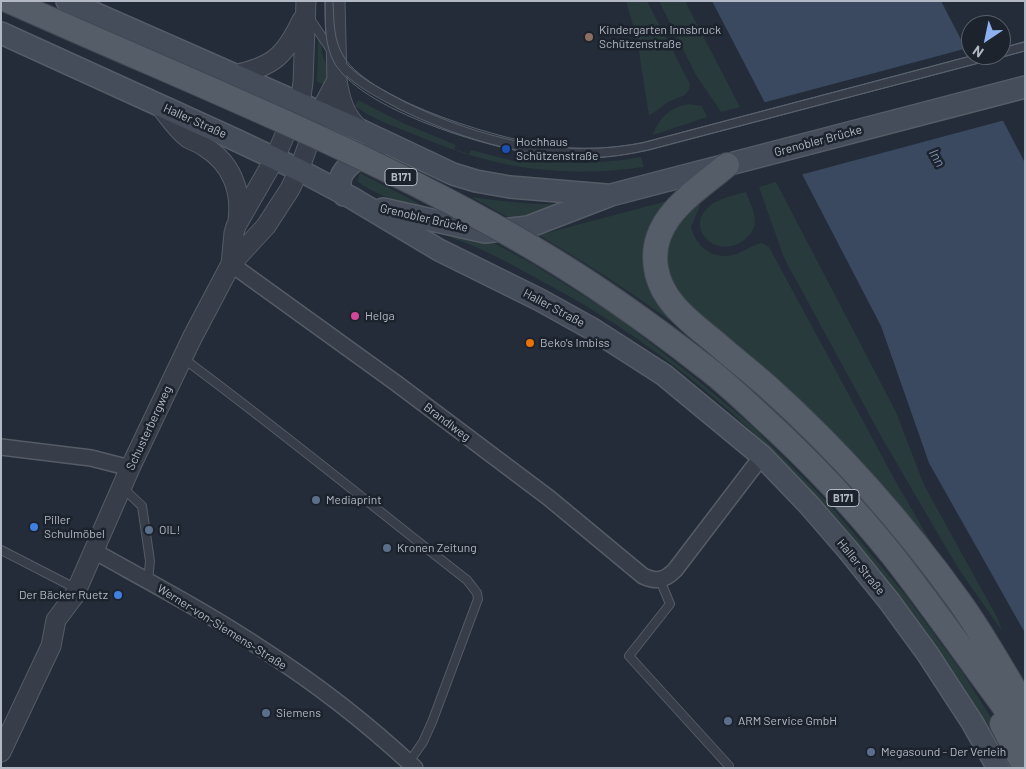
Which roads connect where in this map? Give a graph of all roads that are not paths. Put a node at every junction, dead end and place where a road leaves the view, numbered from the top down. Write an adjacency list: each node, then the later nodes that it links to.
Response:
1 (9, 1): 35 (main road, B171, bridge)
2 (67, 1): 10 (main road)
3 (335, 1): 8 (street)
4 (306, 7): 8 (lane); 10 (street); 13 (street, Schusterbergweg)
5 (1, 33): 14 (main road, Haller Straße / B171)
6 (1025, 46): 7 (lane)
7 (1011, 50)
8 (337, 60): 9 (lane); 11 (street)
9 (961, 63)
10 (233, 75): 13 (main road)
11 (337, 80): 15 (street, Schusterbergweg); 16 (street)
12 (1025, 87): 19 (main road, Grenobler Brücke)
13 (298, 104): 15 (main road); 18 (street, Schusterbergweg)
14 (159, 105): 18 (main road, Haller Straße / B171); 23 (street)
15 (320, 112): 16 (main road); 20 (street, Schusterbergweg)
16 (362, 131): 17 (main road)
17 (407, 154): 21 (main road, Grenobler Brücke); 22 (main road)
18 (275, 158): 20 (main road, Haller Straße / B171); 23 (street, Schusterbergweg)
19 (726, 165): 21 (main road, Grenobler Brücke); 36 (main road)
20 (299, 170): 22 (main road, Haller Straße / B171); 24 (street, Schusterbergweg)
21 (611, 195): 22 (main road, Grenobler Brücke)
22 (348, 197): 27 (main road, Haller Straße / B171)
23 (236, 226): 24 (street, Schusterbergweg)
24 (231, 264): 25 (street, Schusterbergweg); 32 (street, Brandlweg)
25 (182, 357): 28 (street, Schusterbergweg); 39 (lane)
26 (1, 447): 28 (street)
27 (762, 456): 32 (street); 41 (main road, Haller Straße / B171)
28 (130, 468): 29 (street, Schusterbergweg)
29 (122, 486): 31 (street, Schusterbergweg); 33 (lane)
30 (1, 550): 34 (lane)
31 (94, 551): 33 (street, Werner-von-Siemens-Straße); 34 (street, Schusterbergweg)
32 (660, 580): 40 (lane)
33 (148, 581): 39 (street, Werner-von-Siemens-Straße)
34 (75, 592): 38 (street, Schusterbergweg)
35 (962, 651): 37 (main road, B171); 42 (main road, B171)
36 (1025, 707)
37 (1025, 738)
38 (1, 752)
39 (412, 765)
40 (729, 766)
41 (998, 768)
42 (1024, 768)

